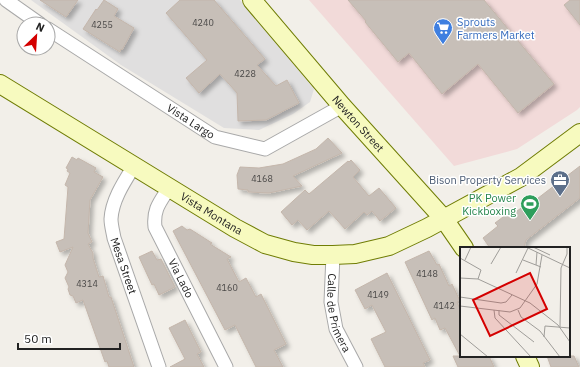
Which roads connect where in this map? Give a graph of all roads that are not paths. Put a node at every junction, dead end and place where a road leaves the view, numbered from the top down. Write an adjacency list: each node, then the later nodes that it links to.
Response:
1 (6, 0): 3 (street)
2 (252, 0): 6 (street, Newton Street)
3 (29, 16)
4 (56, 34): 6 (street, Vista Largo)
5 (0, 84): 8 (street, Vista Montana)
6 (342, 106): 10 (street, Newton Street)
7 (580, 133): 10 (street, Vista Montana)
8 (134, 166): 9 (street, Vista Montana); 14 (street, Mesa Street)
9 (169, 188): 12 (street, Vista Montana); 15 (street, Via Lado)
10 (444, 219): 11 (street, Newton Street); 12 (street, Vista Montana)
11 (463, 247)
12 (333, 255): 16 (street, Calle de Primera)
13 (525, 357): 17 (street)
14 (159, 367)
15 (226, 367)
16 (356, 367)
17 (530, 367)

